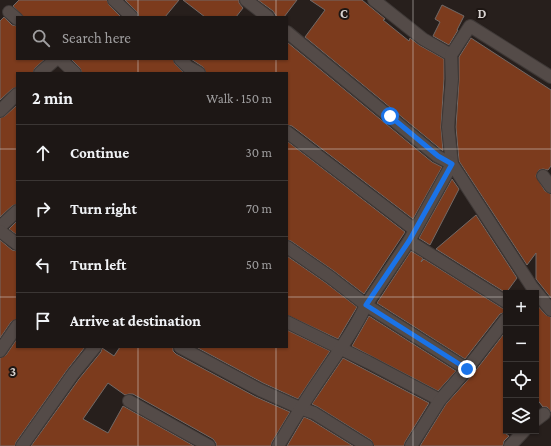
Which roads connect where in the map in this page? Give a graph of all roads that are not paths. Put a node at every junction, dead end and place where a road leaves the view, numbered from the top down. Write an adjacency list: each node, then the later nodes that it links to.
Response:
1 (114, 0): 4 (street)
2 (246, 0): 5 (street)
3 (374, 0): 7 (street)
4 (131, 16)
5 (267, 16)
6 (288, 33): 18 (street)
7 (451, 55): 14 (street); 18 (street)
8 (55, 60): 11 (street)
9 (61, 60): 12 (street)
10 (181, 60): 13 (street)
11 (41, 72)
12 (74, 72)
13 (198, 72)
14 (551, 77)
15 (16, 95): 16 (street)
16 (0, 111)
17 (288, 133): 24 (street)
18 (452, 164): 24 (street); 27 (street)
19 (543, 176): 20 (street)
20 (551, 187)
21 (16, 212): 22 (street)
22 (0, 227)
23 (0, 231): 25 (street)
24 (412, 236): 29 (street); 30 (street)
25 (16, 243)
26 (288, 248): 30 (street)
27 (529, 290)
28 (539, 299): 31 (street)
29 (503, 300)
30 (366, 305): 37 (street); 39 (street)
31 (551, 310)
32 (288, 323): 37 (street)
33 (503, 323): 39 (street)
34 (16, 327): 38 (street)
35 (94, 348): 44 (street)
36 (182, 348): 42 (street)
37 (340, 349): 40 (street); 42 (street)
38 (0, 351)
39 (467, 369): 40 (street)
40 (440, 400): 48 (street)
41 (129, 401): 45 (street)
42 (300, 408): 46 (street); 47 (street)
43 (521, 434): 49 (street)
44 (22, 446)
45 (209, 446)
46 (278, 446)
47 (367, 446)
48 (411, 446)
49 (510, 446)

